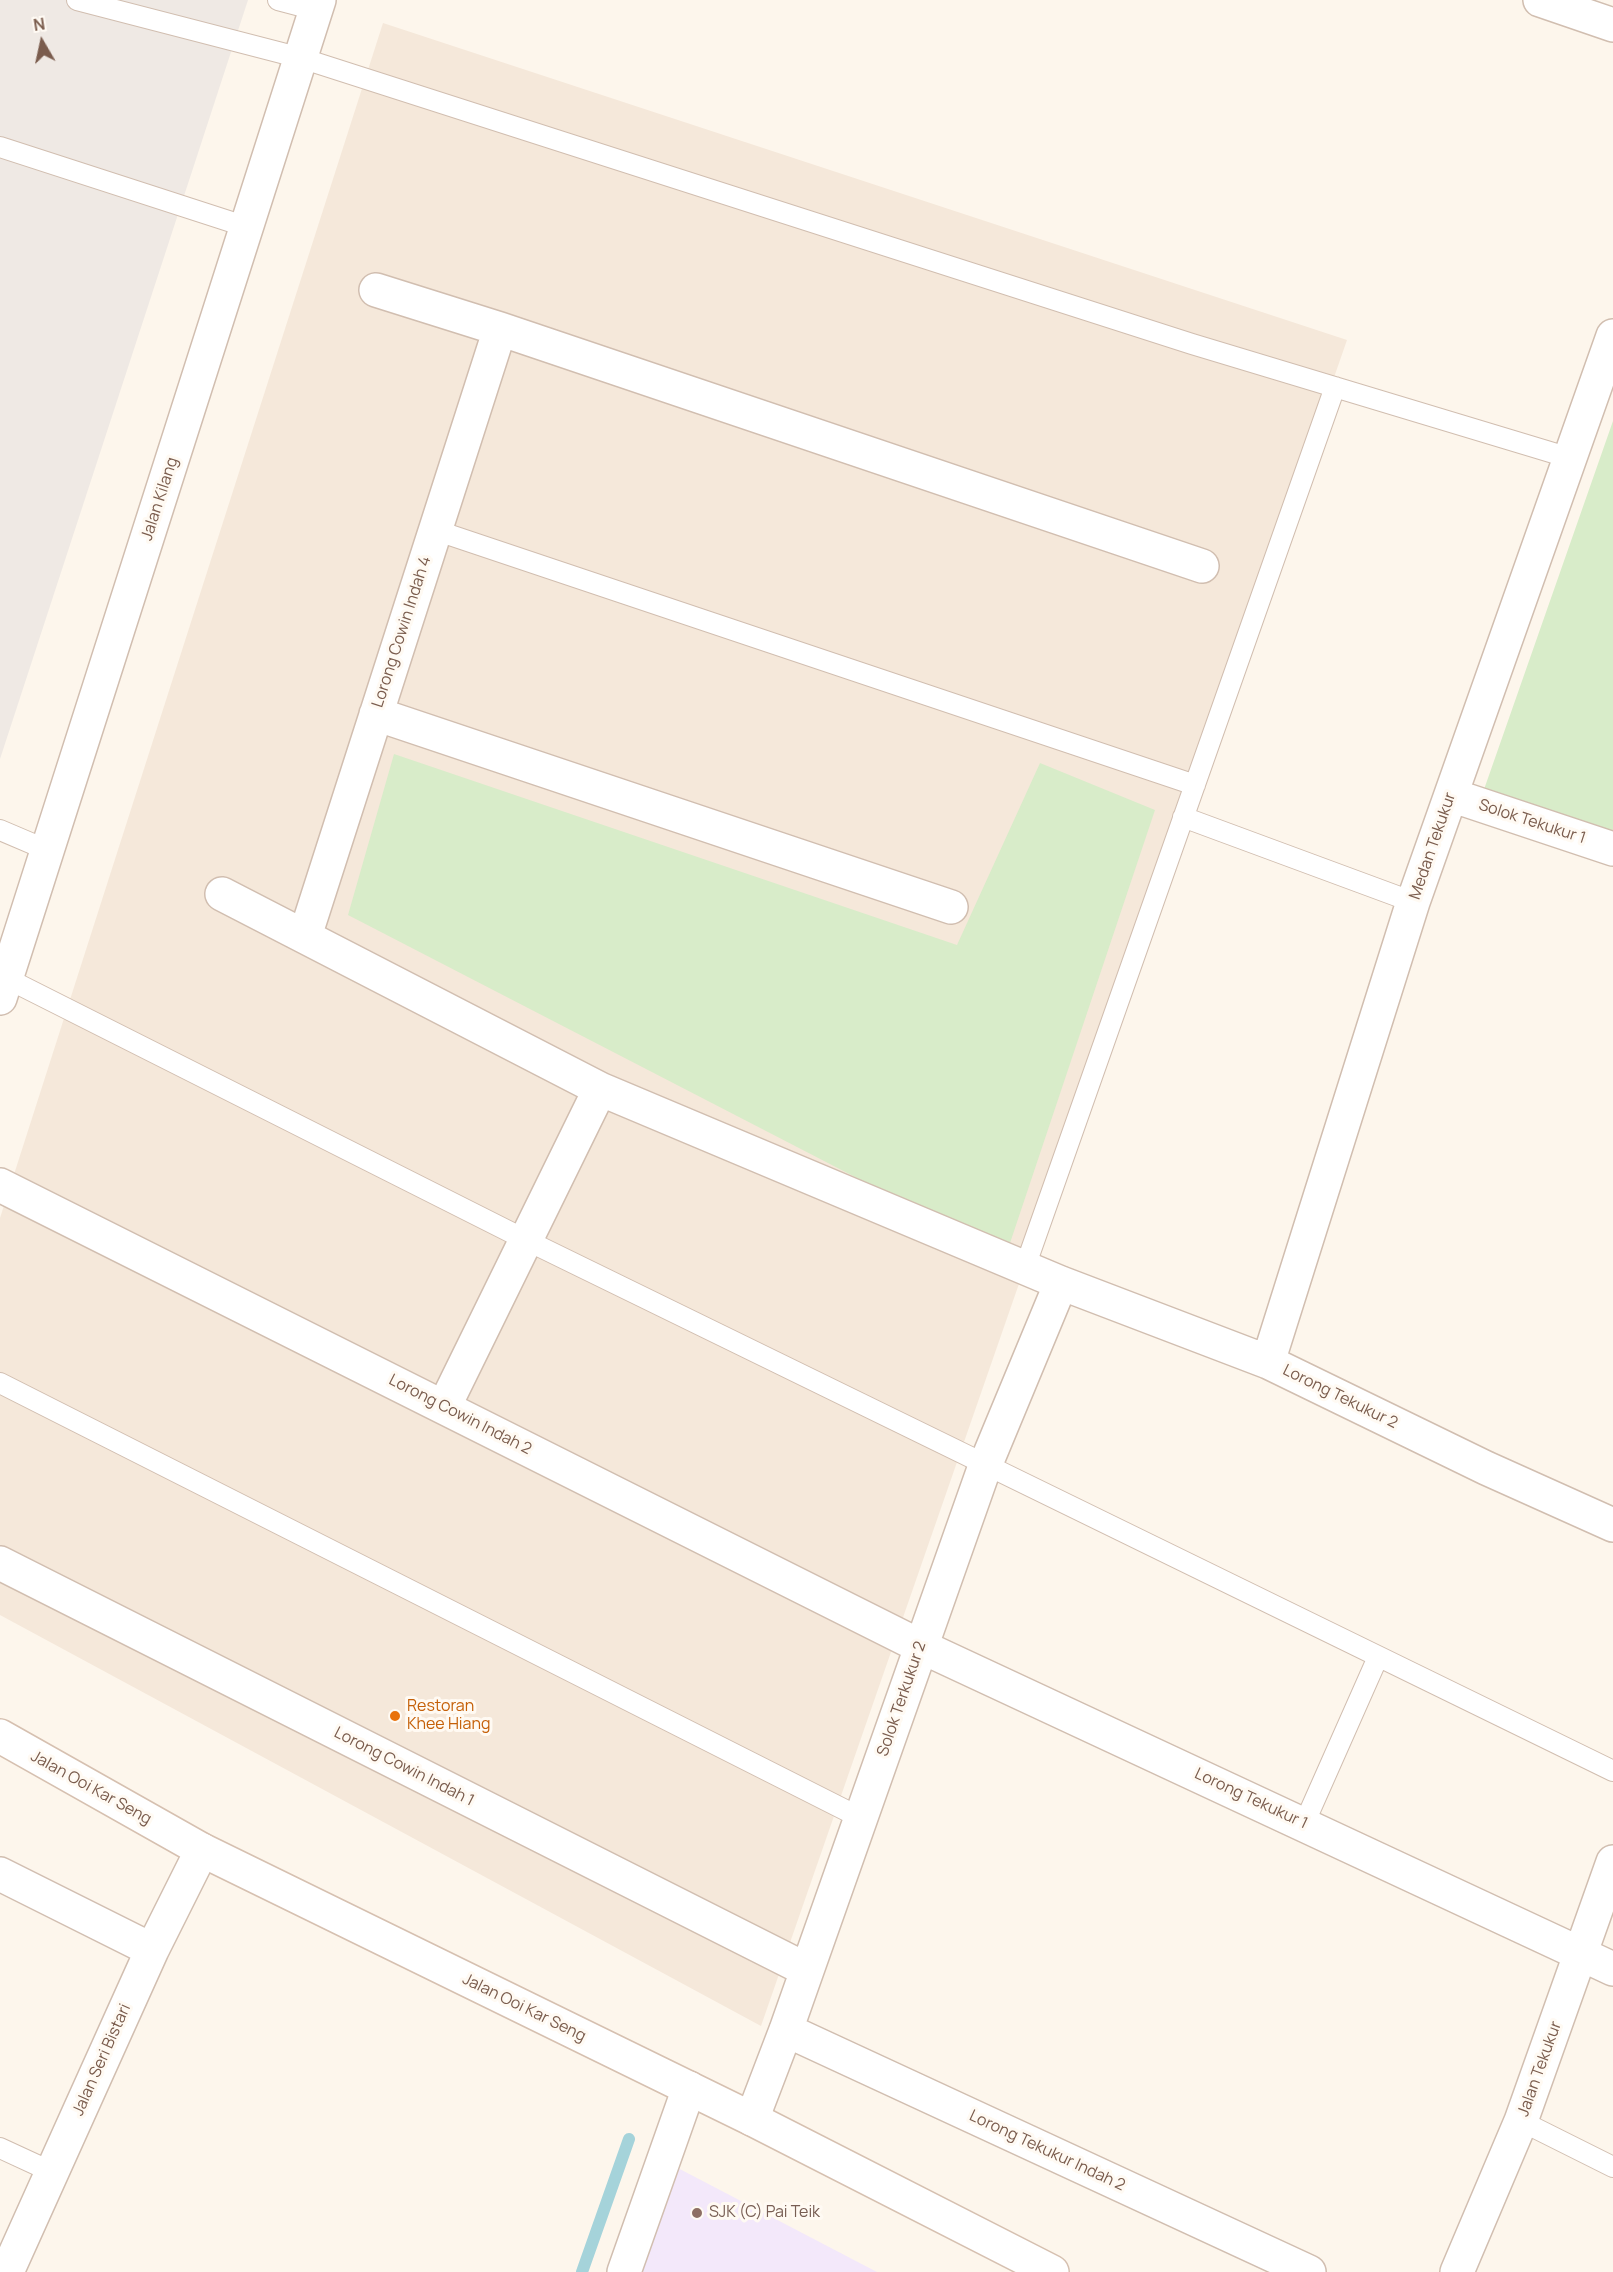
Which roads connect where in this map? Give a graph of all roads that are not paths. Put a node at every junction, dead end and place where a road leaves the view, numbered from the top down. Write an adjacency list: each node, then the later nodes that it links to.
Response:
1 (77, 0): 6 (lane)
2 (278, 0): 4 (lane)
3 (1540, 0): 5 (street)
4 (317, 5): 6 (street, Jalan Kilang)
5 (1613, 25)
6 (301, 58): 8 (street, Jalan Kilang); 12 (lane)
7 (0, 147): 8 (lane)
8 (247, 227): 22 (street, Jalan Kilang)
9 (376, 290): 10 (street)
10 (500, 329): 14 (street, Lorong Cowin Indah 4); 15 (street)
11 (1613, 336): 13 (street, Medan Tekukur)
12 (1335, 387): 13 (lane); 17 (lane)
13 (1570, 458): 18 (street, Medan Tekukur)
14 (435, 530): 16 (street, Lorong Cowin Indah 4); 17 (lane)
15 (1202, 566)
16 (376, 714): 25 (street); 26 (street, Lorong Cowin Indah 4)
17 (1195, 785): 19 (lane)
18 (1451, 795): 21 (street, Solok Tekukur 1); 24 (street, Medan Tekukur)
19 (1183, 817): 24 (lane); 31 (lane)
20 (0, 830): 22 (lane)
21 (1613, 849)
22 (47, 850): 27 (street, Jalan Kilang)
23 (222, 894): 26 (street, Lorong Tekukur 2)
24 (1413, 902): 33 (street, Medan Tekukur)
25 (951, 907)
26 (305, 936): 28 (street, Lorong Tekukur 2)
27 (3, 988): 30 (lane)
28 (600, 1089): 30 (street); 31 (street, Lorong Tekukur 2)
29 (0, 1185): 35 (street, Lorong Cowin Indah 2)
30 (526, 1240): 35 (street); 36 (lane)
31 (1025, 1267): 32 (street, Lorong Tekukur 2)
32 (1061, 1283): 33 (street, Lorong Tekukur 2); 36 (street, Solok Terkukur 2)
33 (1268, 1362): 37 (street, Lorong Tekukur 2)
34 (0, 1383): 43 (lane)
35 (444, 1407): 39 (street, Lorong Cowin Indah 2)
36 (985, 1466): 39 (street, Solok Terkukur 2); 40 (lane)
37 (1613, 1525)
38 (0, 1563): 51 (street, Lorong Cowin Indah 1)
39 (920, 1646): 43 (street, Solok Terkukur 2); 44 (street, Lorong Tekukur 1)
40 (1377, 1657): 42 (lane); 44 (lane)
41 (0, 1736): 45 (street, Jalan Ooi Kar Seng)
42 (1613, 1771)
43 (861, 1818): 51 (street, Solok Terkukur 2)
44 (1304, 1824): 49 (street, Lorong Tekukur 1)
45 (202, 1850): 48 (street, Jalan Seri Bistari); 53 (street, Jalan Ooi Kar Seng)
46 (1613, 1862): 49 (street, Jalan Tekukur)
47 (0, 1874): 48 (street)
48 (152, 1950): 58 (street, Jalan Seri Bistari)
49 (1581, 1953): 50 (street, Lorong Tekukur 1); 55 (street, Jalan Tekukur)
50 (1613, 1969)
51 (807, 1970): 52 (street, Solok Terkukur 2)
52 (786, 2030): 54 (street, Solok Terkukur 2); 62 (street, Lorong Tekukur Indah 2)
53 (689, 2088): 54 (street, Jalan Ooi Kar Seng); 60 (street)
54 (752, 2119): 61 (street, Jalan Ooi Kar Seng)
55 (1521, 2121): 57 (lane); 63 (street, Jalan Tekukur)
56 (0, 2148): 58 (lane)
57 (1613, 2167)
58 (52, 2172): 59 (street, Jalan Seri Bistari)
59 (7, 2272)
60 (624, 2272)
61 (1052, 2272)
62 (1309, 2272)
63 (1457, 2272)

